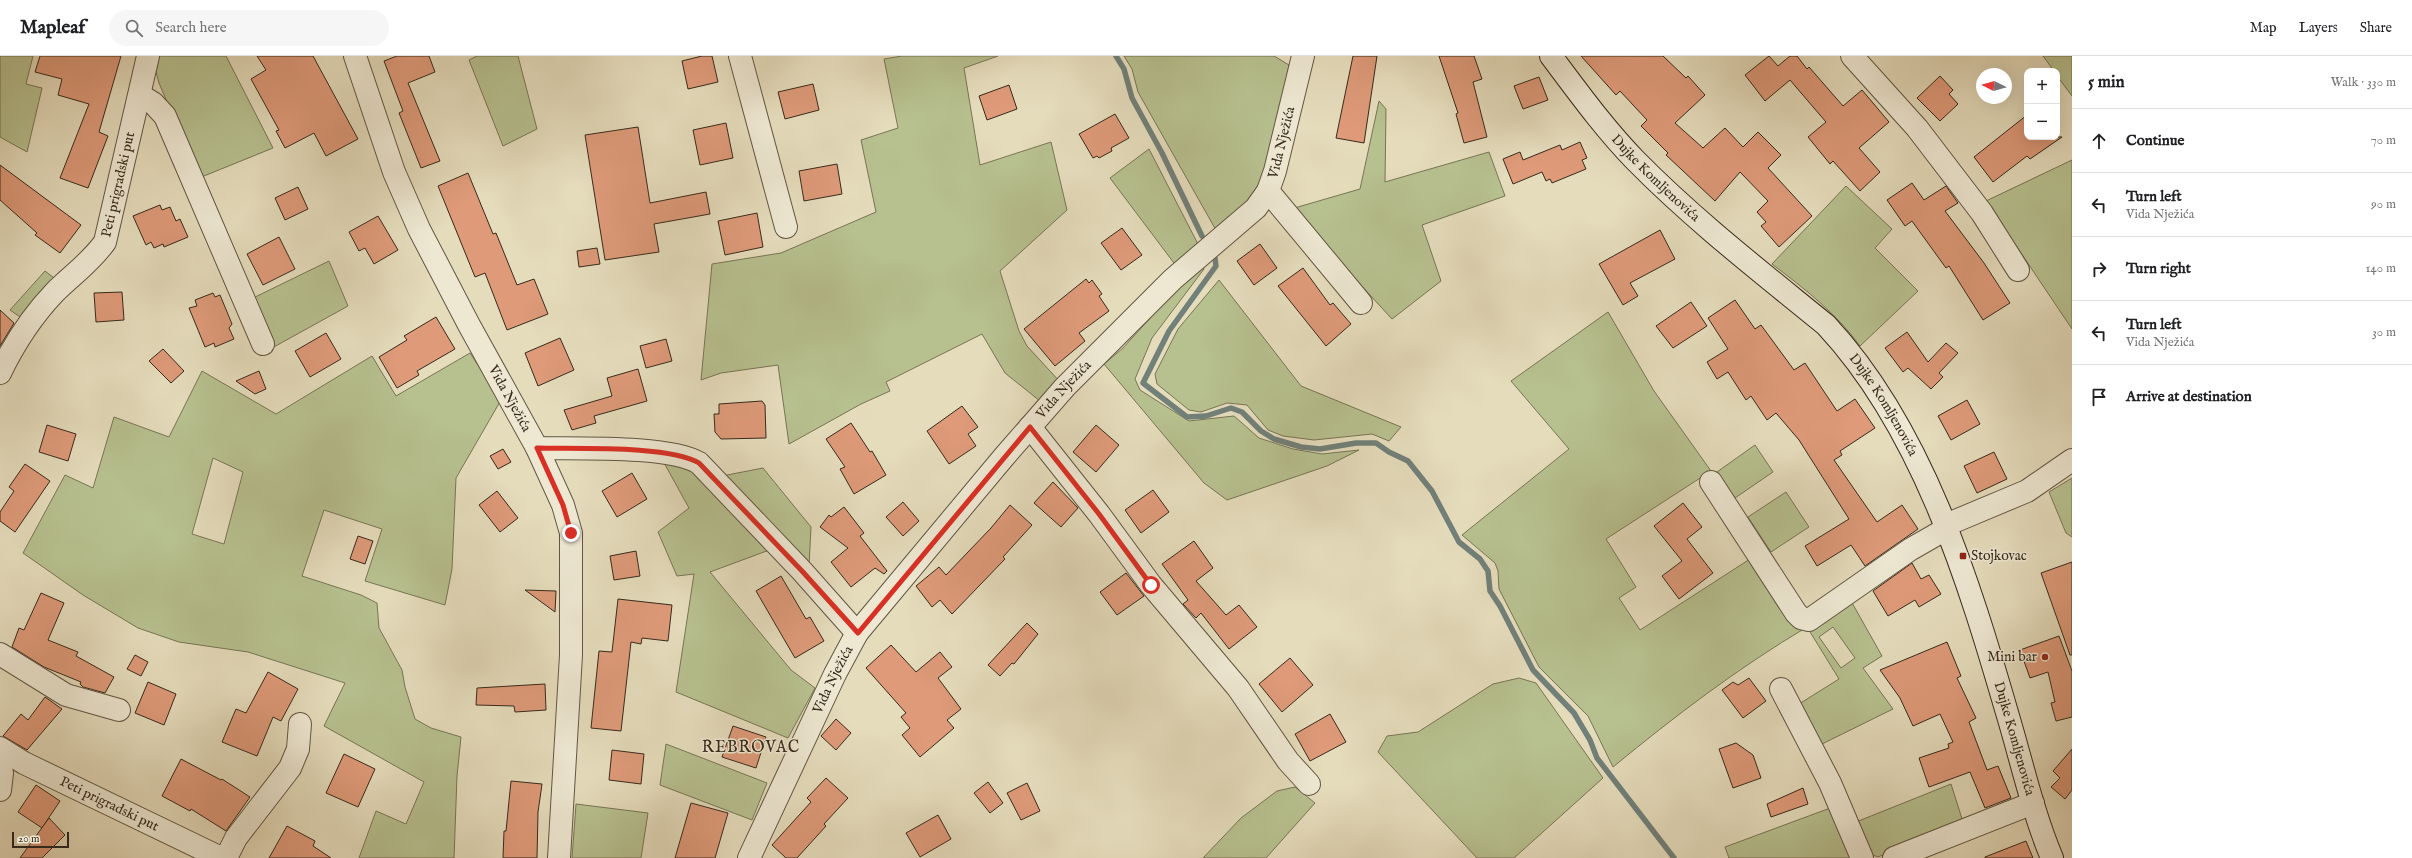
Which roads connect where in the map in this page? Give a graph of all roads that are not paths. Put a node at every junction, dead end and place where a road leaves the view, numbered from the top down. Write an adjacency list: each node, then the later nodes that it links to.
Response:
1 (148, 56): 7 (street, Peti prigradski put)
2 (355, 56): 15 (street, Vida Nježića)
3 (740, 56): 9 (street)
4 (1303, 56): 8 (street, Vida Nježića)
5 (1551, 56): 18 (street, Dujke Komljenovića)
6 (1852, 56): 10 (street)
7 (140, 95): 12 (street); 13 (street, Peti prigradski put)
8 (1268, 191): 11 (street); 14 (street, Vida Nježića)
9 (786, 227)
10 (2018, 270)
11 (1361, 303)
12 (263, 344)
13 (0, 374)
14 (1030, 427): 19 (street, Vida Nježića); 26 (street)
15 (537, 448): 19 (street); 31 (street, Vida Nježića)
16 (2072, 460): 18 (street)
17 (1711, 482): 18 (street)
18 (1946, 529): 28 (street, Dujke Komljenovića)
19 (858, 633): 32 (street, Vida Nježića)
20 (0, 654): 22 (street)
21 (1781, 689): 33 (street)
22 (119, 710)
23 (300, 724): 30 (street)
24 (0, 748): 29 (street, Peti prigradski put)
25 (0, 765): 27 (street)
26 (1309, 784)
27 (0, 790)
28 (2034, 803): 34 (street); 35 (street, Dujke Komljenovića)
29 (221, 858)
30 (226, 858)
31 (559, 858)
32 (749, 858)
33 (1862, 858)
34 (1894, 858)
35 (2052, 858)

